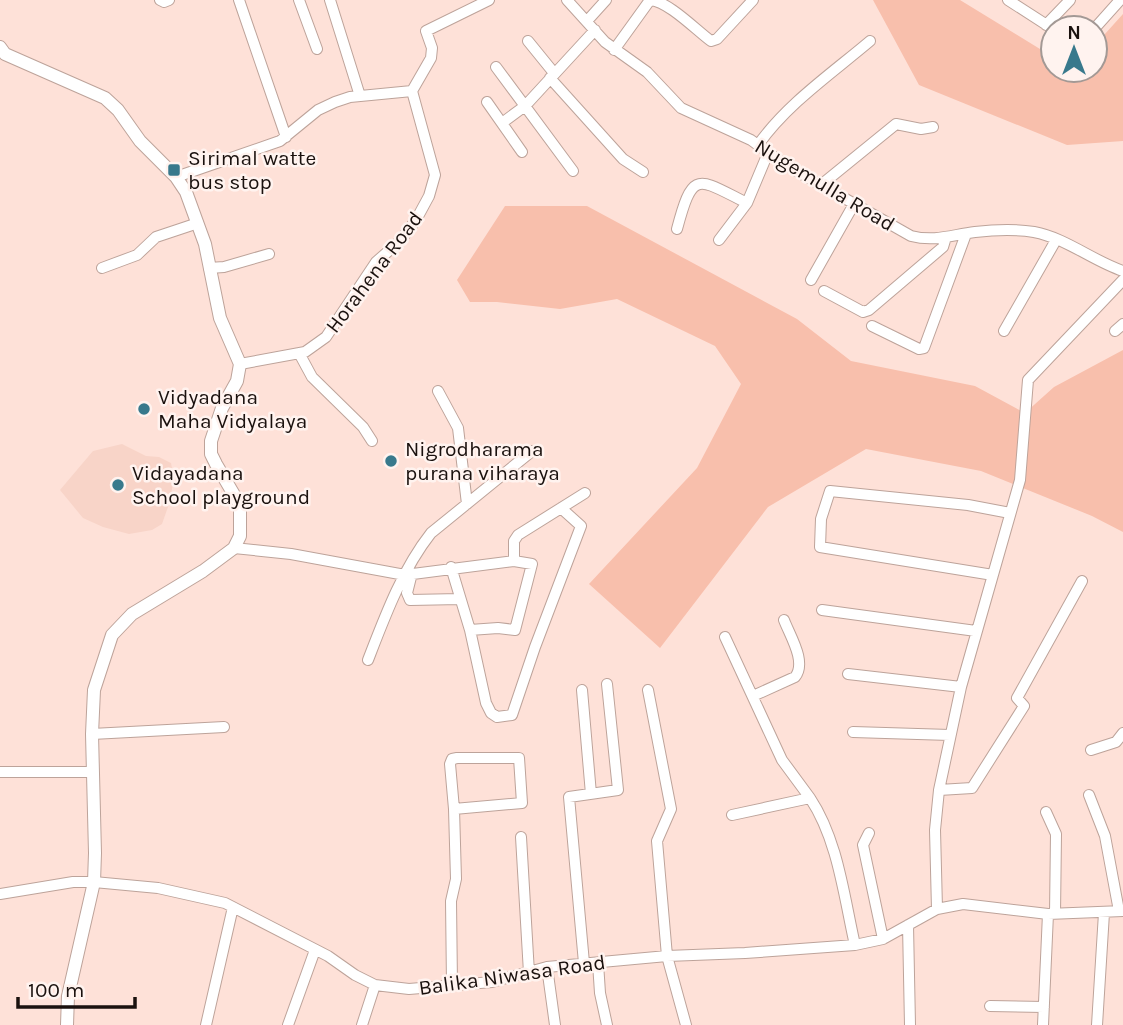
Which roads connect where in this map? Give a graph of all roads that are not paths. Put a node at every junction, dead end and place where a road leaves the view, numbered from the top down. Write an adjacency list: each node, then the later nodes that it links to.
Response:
1 (160, 0): 2 (street)
2 (169, 0)
3 (239, 0): 31 (street)
4 (299, 0): 21 (street)
5 (330, 0): 26 (street)
6 (489, 0): 25 (street)
7 (567, 0): 15 (street, Nugemulla Road)
8 (606, 0): 15 (street)
9 (679, 0): 13 (street)
10 (753, 0): 13 (street)
11 (1120, 0): 14 (street)
12 (1010, 1): 16 (street)
13 (670, 9): 22 (street)
14 (1108, 14)
15 (587, 20): 17 (street, Nugemulla Road)
16 (1039, 20)
17 (595, 30): 22 (street, Nugemulla Road); 24 (street)
18 (528, 41): 24 (street)
19 (870, 41): 32 (street)
20 (0, 47): 37 (main road)
21 (317, 49)
22 (614, 50): 32 (street, Nugemulla Road)
23 (496, 67): 28 (street)
24 (552, 76): 28 (street); 36 (street)
25 (412, 91): 26 (street); 56 (street, Horahena Road)
26 (360, 96): 31 (street)
27 (487, 102): 29 (street)
28 (525, 106): 29 (street); 35 (street)
29 (502, 123): 33 (street)
30 (933, 127): 38 (street)
31 (286, 136): 37 (street)
32 (758, 145): 34 (street, Nugemulla Road)
33 (522, 152)
34 (768, 153): 38 (street, Nugemulla Road); 39 (street)
35 (573, 171)
36 (643, 173)
37 (176, 177): 41 (main road)
38 (821, 185): 40 (street, Nugemulla Road)
39 (747, 203): 42 (street); 45 (street)
40 (854, 204): 44 (street, Nugemulla Road); 52 (street)
41 (198, 223): 48 (street); 49 (main road)
42 (677, 229)
43 (966, 234): 44 (street, Nugemulla Road); 46 (street, Nugemulla Road); 54 (street)
44 (946, 237): 53 (street)
45 (719, 240)
46 (1056, 240): 50 (street, Nugemulla Road); 55 (street)
47 (269, 254): 49 (street)
48 (102, 268)
49 (209, 268): 57 (main road)
50 (1123, 271)
51 (1123, 280): 64 (street)
52 (811, 281)
53 (824, 292)
54 (872, 326)
55 (1004, 331)
56 (299, 353): 57 (street, Horahena Road); 59 (street)
57 (240, 364): 65 (main road)
58 (438, 391): 62 (street)
59 (372, 442)
60 (532, 451): 62 (street)
61 (585, 493): 63 (street)
62 (467, 504): 68 (street)
63 (561, 508): 66 (street); 74 (street)
64 (1010, 513): 69 (street); 69 (street)
65 (234, 548): 68 (street); 87 (main road)
66 (514, 561): 67 (street); 74 (street)
67 (452, 567): 68 (street); 71 (street)
68 (409, 574): 71 (street); 77 (street)
69 (993, 575): 75 (street)
70 (1082, 581): 92 (street)
71 (460, 599): 74 (street)
72 (822, 610): 75 (street)
73 (784, 620): 83 (street)
74 (470, 630)
75 (976, 631): 80 (street)
76 (725, 637): 83 (street)
77 (368, 660)
78 (848, 674): 80 (street)
79 (607, 684): 93 (street)
80 (961, 687): 88 (street)
81 (582, 690): 93 (street)
82 (648, 690): 112 (street)
83 (753, 696): 95 (street)
84 (224, 727): 87 (street)
85 (853, 732): 88 (street)
86 (1123, 733): 89 (street)
87 (92, 734): 91 (main road)
88 (950, 735): 92 (street)
89 (1091, 750)
90 (0, 772): 91 (street)
91 (92, 772): 101 (main road)
92 (939, 790): 104 (street)
93 (591, 794): 113 (street)
94 (1089, 795): 105 (street)
95 (810, 798): 98 (street); 110 (street)
96 (454, 809): 96 (street); 118 (street)
97 (1045, 812): 107 (street)
98 (732, 815)
99 (869, 833): 109 (street)
100 (520, 837): 116 (street)
101 (94, 882): 102 (street, Balika Niwasa Road); 103 (street, Balika Niwasa Road); 121 (main road)
102 (0, 894)
103 (233, 907): 111 (street, Balika Niwasa Road); 122 (street)
104 (937, 909): 107 (street, Balika Niwasa Road); 108 (street, Balika Niwasa Road)
105 (1121, 911): 106 (street, Balika Niwasa Road)
106 (1104, 913): 107 (street, Balika Niwasa Road); 130 (street)
107 (1051, 914): 120 (street)
108 (908, 925): 109 (street, Balika Niwasa Road); 128 (street)
109 (883, 939): 110 (street, Balika Niwasa Road)
110 (855, 945): 112 (street, Balika Niwasa Road)
111 (315, 950): 117 (street, Balika Niwasa Road); 123 (street)
112 (667, 956): 114 (street, Balika Niwasa Road); 127 (street)
113 (584, 963): 114 (street, Balika Niwasa Road); 115 (street, Balika Niwasa Road)
114 (598, 963): 126 (street)
115 (547, 967): 116 (street, Balika Niwasa Road); 125 (street)
116 (530, 973): 118 (street, Balika Niwasa Road)
117 (374, 985): 118 (street, Balika Niwasa Road); 124 (street)
118 (452, 985)
119 (990, 1006): 120 (street)
120 (1044, 1007): 129 (street)
121 (67, 1025)
122 (206, 1025)
123 (288, 1025)
124 (362, 1025)
125 (555, 1025)
126 (607, 1025)
127 (686, 1025)
128 (910, 1025)
129 (1043, 1025)
130 (1097, 1025)

